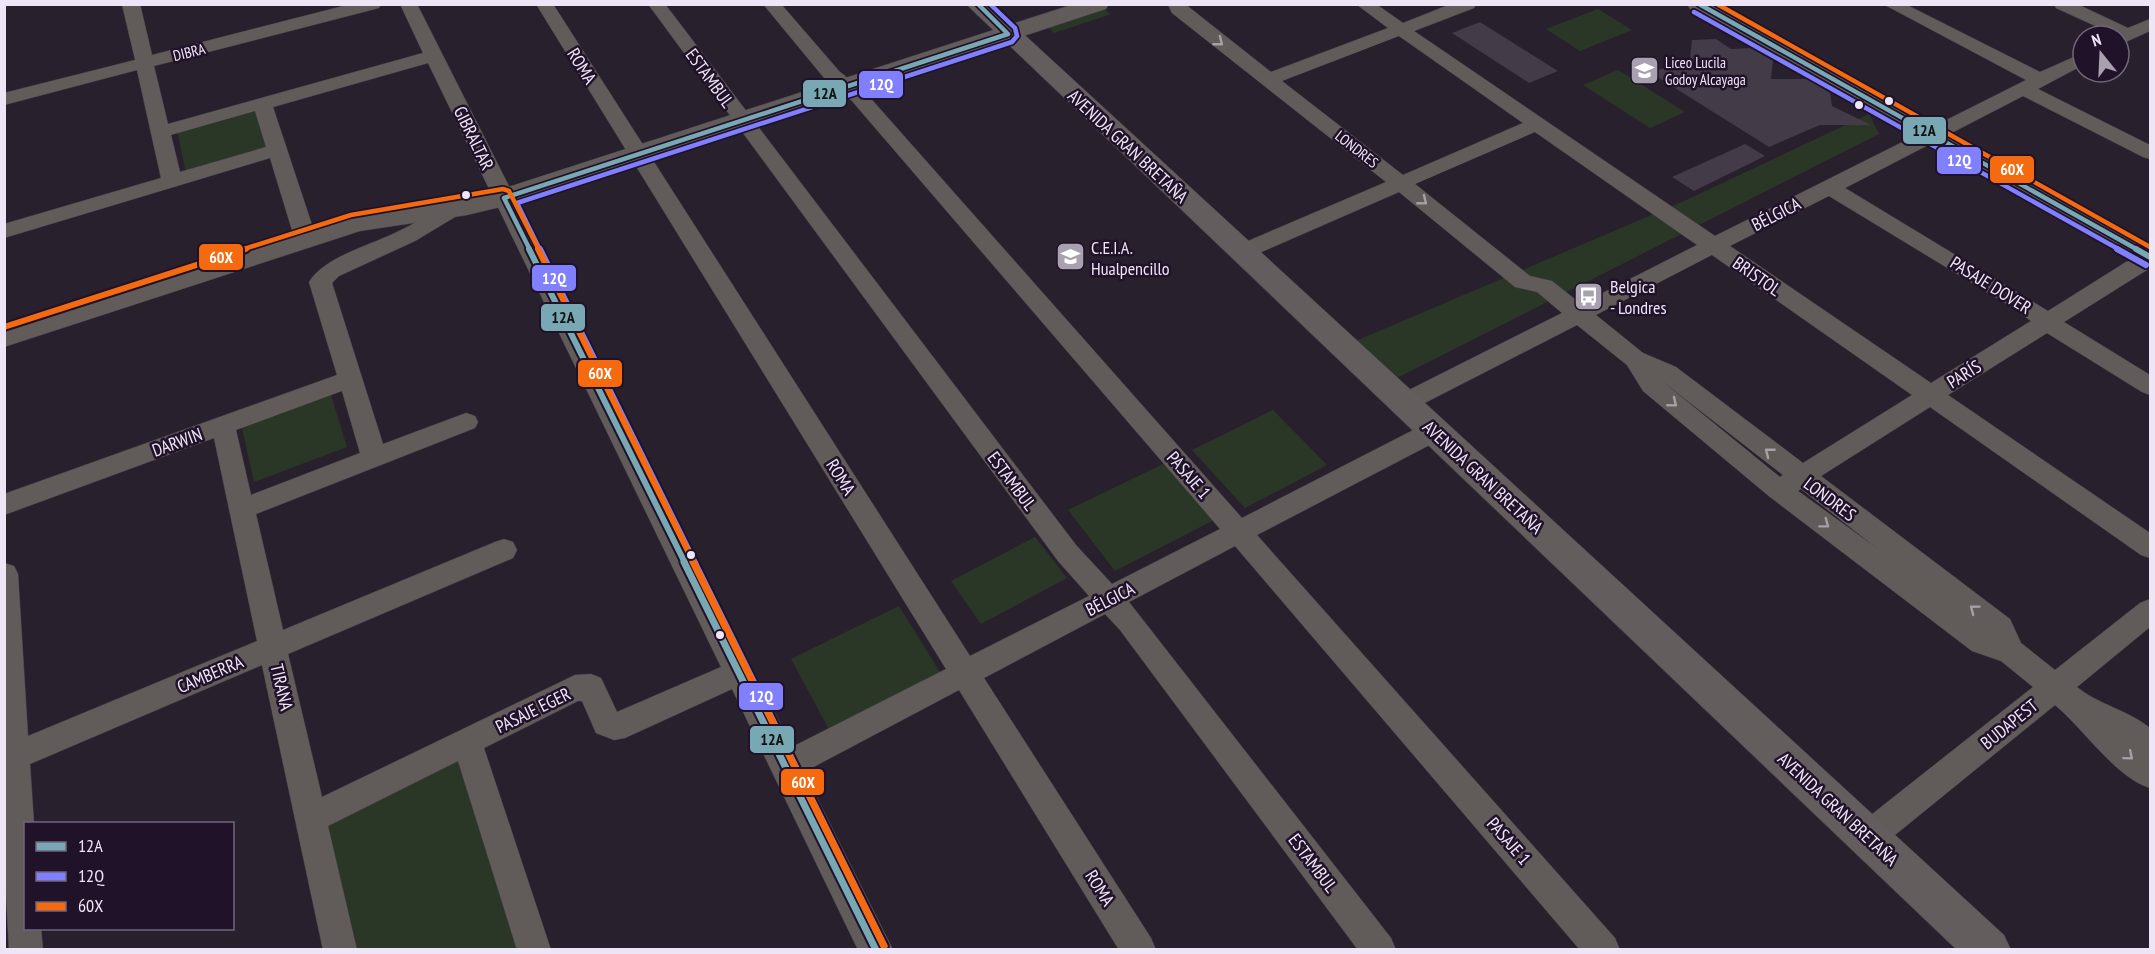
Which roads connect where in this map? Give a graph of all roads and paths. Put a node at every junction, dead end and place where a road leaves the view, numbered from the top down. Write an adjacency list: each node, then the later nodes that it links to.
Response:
1 (131, 4): 22 (street)
2 (373, 4): 22 (street, DIBRA)
3 (408, 4): 21 (street, GIBRALTAR)
4 (544, 4): 35 (street, ROMA)
5 (656, 4): 29 (street, ESTAMBUL)
6 (771, 4): 26 (street, PASAJE 1)
7 (977, 4): 19 (main road, AVENIDA GRAN BRETAÑA)
8 (1098, 4): 19 (street)
9 (1176, 4): 24 (street, LONDRES, one-way to 24)
10 (1195, 4): 24 (street, LONDRES)
11 (1364, 4): 18 (street, BRISTOL)
12 (1468, 4): 18 (street)
13 (1698, 4): 32 (street)
14 (1891, 4): 25 (street)
15 (2062, 4): 16 (street)
16 (2098, 24)
17 (2151, 24): 20 (street)
18 (1401, 30): 24 (street); 30 (street, BRISTOL)
19 (1008, 33): 26 (street); 44 (main road, AVENIDA GRAN BRETAÑA)
20 (2131, 34)
21 (433, 56): 28 (street); 39 (street, GIBRALTAR)
22 (145, 63): 27 (street, DIBRA); 31 (street)
23 (2071, 64): 25 (street, BÉLGICA)
24 (1276, 77): 36 (street, LONDRES)
25 (2032, 84): 32 (street, BÉLGICA); 34 (street)
26 (846, 87): 29 (street); 60 (street, PASAJE 1)
27 (4, 99)
28 (262, 103): 31 (street); 33 (street)
29 (742, 121): 35 (street); 64 (street, ESTAMBUL)
30 (1537, 124): 36 (street); 43 (street, BRISTOL)
31 (160, 132): 37 (street)
32 (1932, 135): 38 (street, BÉLGICA); 45 (street)
33 (277, 150): 37 (street); 42 (street)
34 (2151, 153)
35 (638, 154): 39 (street); 69 (street, ROMA)
36 (1409, 180): 44 (street); 46 (street, LONDRES)
37 (172, 181): 41 (street)
38 (1829, 187): 43 (street, BÉLGICA); 47 (street, PASAJE DOVER)
39 (504, 198): 40 (street); 68 (street, GIBRALTAR)
40 (453, 209): 42 (street); 49 (street)
41 (4, 231)
42 (306, 240): 48 (street)
43 (1714, 246): 46 (street, BÉLGICA); 51 (street, BRISTOL)
44 (1242, 252): 52 (main road, AVENIDA GRAN BRETAÑA)
45 (2151, 258): 47 (street, PARÍS)
46 (1579, 314): 52 (street, BÉLGICA); 57 (street, LONDRES)
47 (2048, 322): 50 (street, PASAJE DOVER); 51 (street, PARÍS)
48 (4, 337)
49 (350, 379): 54 (street, DARWIN); 56 (street)
50 (2151, 386)
51 (1930, 395): 57 (street, PARÍS); 61 (street, BRISTOL)
52 (1404, 403): 55 (main road, AVENIDA GRAN BRETAÑA)
53 (466, 422): 56 (street)
54 (223, 425): 58 (street, DARWIN); 59 (street, TIRANA)
55 (1434, 431): 60 (street, BÉLGICA); 78 (main road, AVENIDA GRAN BRETAÑA)
56 (374, 457): 59 (street)
57 (1790, 483): 70 (street, LONDRES)
58 (4, 505)
59 (242, 509): 66 (street, TIRANA)
60 (1239, 532): 64 (street, BÉLGICA); 87 (street, PASAJE 1)
61 (2151, 547)
62 (504, 550): 66 (street, CAMBERRA)
63 (4, 574): 67 (street)
64 (1108, 600): 69 (street, BÉLGICA); 86 (street, ESTAMBUL)
65 (2151, 611): 70 (street, BUDAPEST)
66 (273, 647): 74 (street, CAMBERRA); 77 (street, TIRANA)
67 (7, 650): 74 (street)
68 (739, 672): 72 (street, PASAJE EGER); 75 (street, GIBRALTAR)
69 (965, 673): 75 (street, BÉLGICA); 85 (street, ROMA)
70 (2055, 687): 71 (street, LONDRES); 78 (street, BUDAPEST)
71 (2080, 706): 73 (street, LONDRES); 76 (street, LONDRES, one-way to 76)
72 (467, 742): 77 (street, PASAJE EGER); 83 (street)
73 (2151, 746)
74 (15, 756): 79 (street)
75 (785, 766): 84 (street, GIBRALTAR)
76 (2151, 774)
77 (312, 818): 82 (street, TIRANA)
78 (1868, 837): 88 (main road, AVENIDA GRAN BRETAÑA)
79 (24, 915)
80 (25, 930): 81 (street)
81 (26, 950)
82 (340, 950)
83 (534, 950)
84 (876, 950)
85 (1139, 950)
86 (1379, 950)
87 (1603, 950)
88 (1989, 950)

